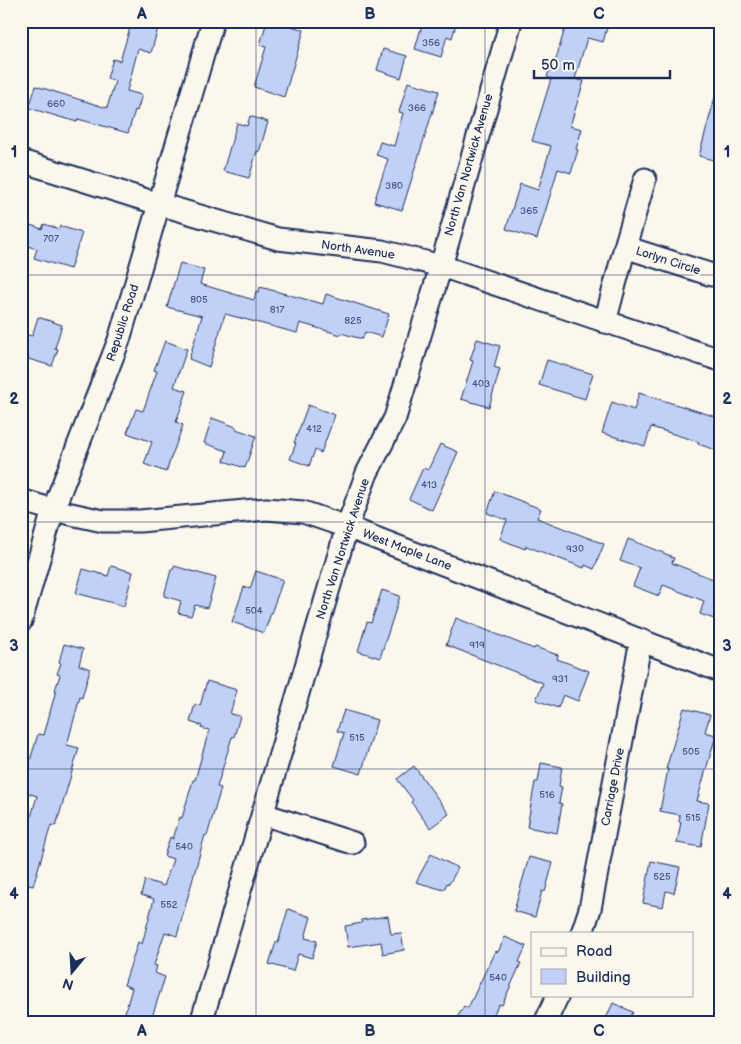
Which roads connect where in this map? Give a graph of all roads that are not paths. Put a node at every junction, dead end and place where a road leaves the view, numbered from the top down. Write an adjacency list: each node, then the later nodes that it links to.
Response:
1 (213, 21): 5 (street, Republic Road)
2 (511, 21): 7 (street, North Van Nortwick Avenue)
3 (21, 161): 5 (street, North Avenue)
4 (644, 179): 6 (street, Lorlyn Circle)
5 (159, 204): 7 (street, North Avenue); 12 (street, Republic Road)
6 (625, 247): 8 (street, Lorlyn Circle); 9 (street, Lorlyn Circle)
7 (441, 266): 9 (street, North Avenue); 13 (street, North Van Nortwick Avenue)
8 (712, 275)
9 (605, 322): 10 (street, North Avenue)
10 (720, 360)
11 (21, 500): 12 (street, West Maple Lane)
12 (53, 510): 13 (street, West Maple Lane); 14 (street, Republic Road)
13 (347, 527): 15 (street, West Maple Lane); 17 (street, North Van Nortwick Avenue)
14 (21, 621)
15 (641, 640): 16 (street, West Maple Lane); 19 (street, Carriage Drive)
16 (720, 671)
17 (264, 814): 18 (street); 21 (street, North Van Nortwick Avenue)
18 (353, 843)
19 (582, 932)
20 (558, 996): 22 (street)
21 (201, 1023)
22 (545, 1023)

